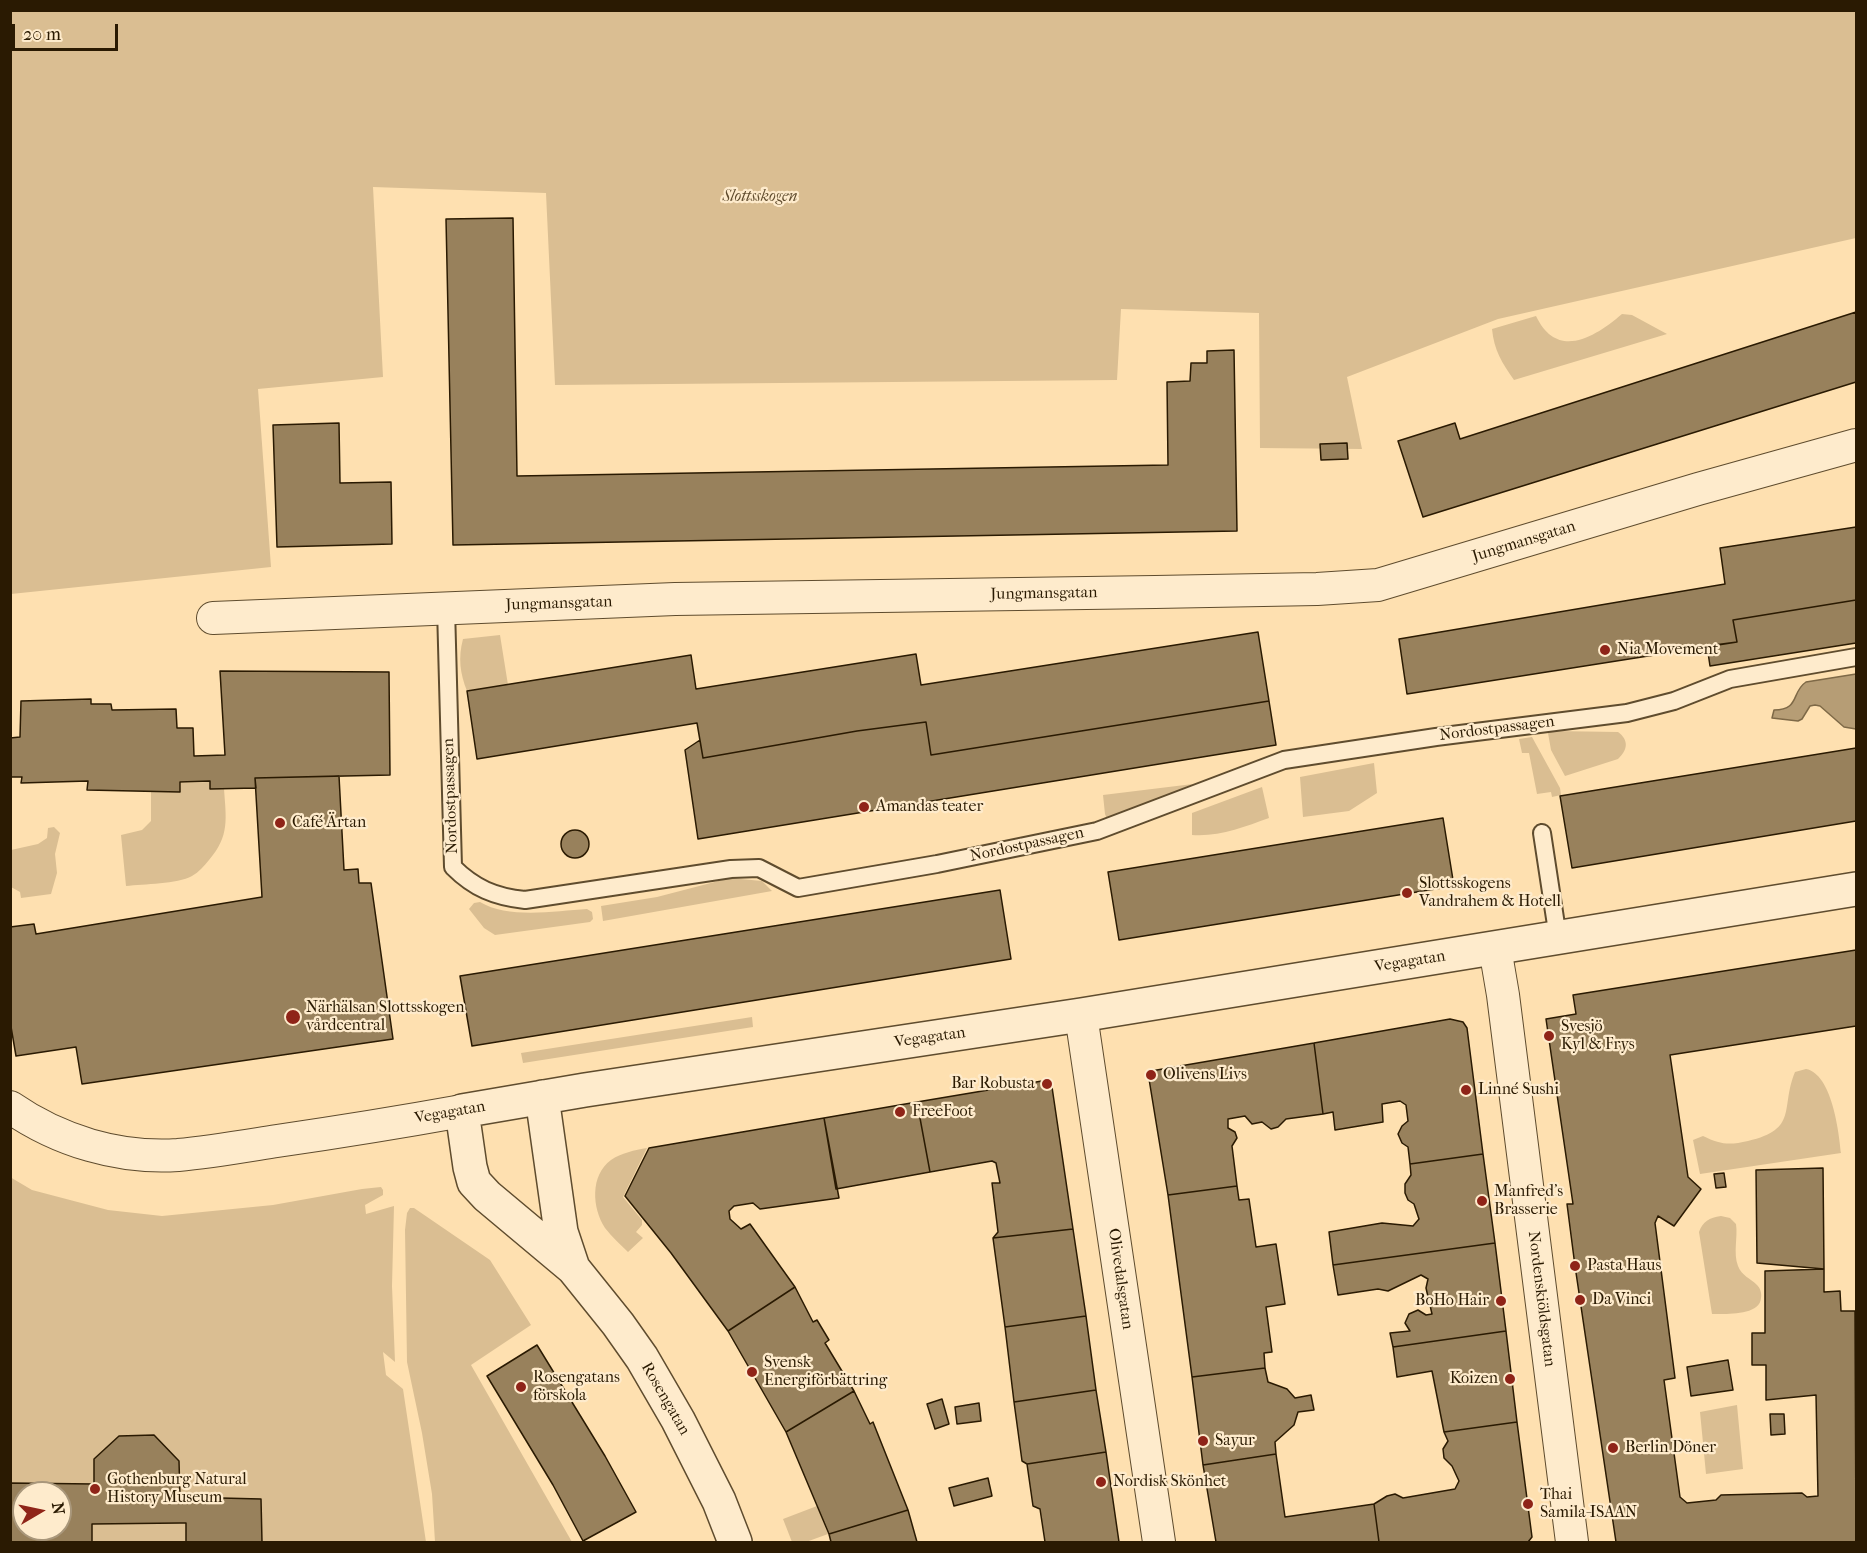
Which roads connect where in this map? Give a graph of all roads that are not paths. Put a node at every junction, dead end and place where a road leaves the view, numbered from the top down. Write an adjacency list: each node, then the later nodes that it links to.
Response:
1 (1857, 445): 2 (street, Jungmansgatan)
2 (446, 608): 3 (street, Jungmansgatan); 4 (lane, Nordostpassagen)
3 (213, 618)
4 (1857, 657)
5 (1542, 833): 7 (lane)
6 (1857, 889): 7 (street, Vegagatan)
7 (1558, 938): 8 (street, Vegagatan)
8 (1495, 948): 9 (street, Vegagatan); 16 (street, Nordenskiöldsgatan)
9 (1081, 1015): 10 (street, Vegagatan); 15 (street, Olivedalsgatan)
10 (542, 1097): 12 (street, Vegagatan); 13 (street, Rosengatan)
11 (10, 1107): 12 (street, Vegagatan)
12 (462, 1111): 13 (street, Rosengatan)
13 (573, 1268): 14 (street, Rosengatan)
14 (735, 1542)
15 (1159, 1542)
16 (1572, 1542)

